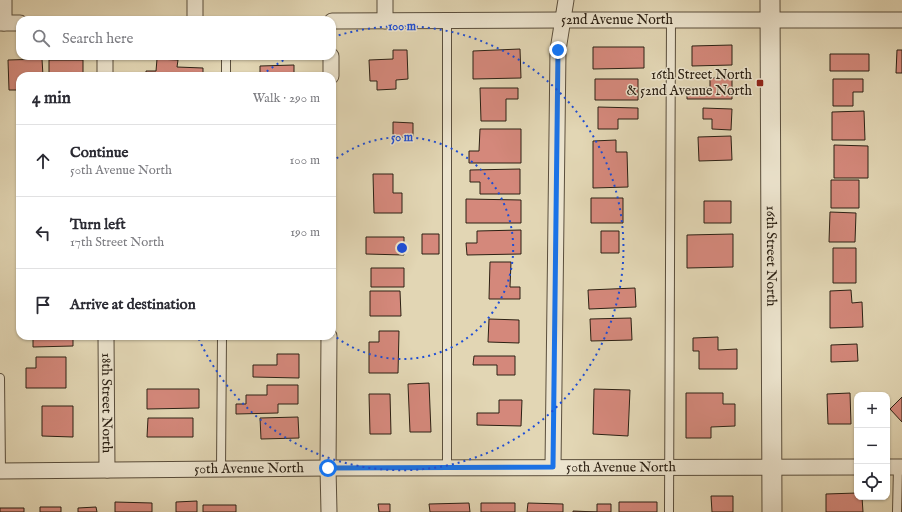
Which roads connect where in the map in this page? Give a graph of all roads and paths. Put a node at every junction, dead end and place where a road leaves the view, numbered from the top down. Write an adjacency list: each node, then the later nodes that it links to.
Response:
1 (4, 0): 14 (street)
2 (195, 0): 6 (street)
3 (385, 0): 13 (street)
4 (566, 0): 8 (street)
5 (770, 0): 10 (street, 16th Street North)
6 (195, 16)
7 (447, 20): 8 (street, 52nd Avenue North); 13 (street, 52nd Avenue North); 32 (lane)
8 (563, 20): 9 (street, 52nd Avenue North); 27 (street)
9 (671, 20): 10 (street, 52nd Avenue North); 28 (lane)
10 (770, 20): 11 (street, 52nd Avenue North); 29 (street, 16th Street North)
11 (902, 20)
12 (336, 21): 13 (street, 52nd Avenue North)
13 (385, 21)
14 (2, 23): 15 (street)
15 (16, 23)
16 (105, 60): 19 (street)
17 (226, 60): 20 (lane)
18 (332, 60): 21 (street)
19 (105, 72)
20 (226, 72)
21 (331, 72)
22 (106, 340): 34 (street, 18th Street North)
23 (222, 340): 33 (lane)
24 (329, 340): 31 (street)
25 (0, 378): 35 (lane)
26 (897, 466): 39 (lane)
27 (553, 467): 28 (street, 50th Avenue North); 32 (street, 50th Avenue North)
28 (668, 467): 29 (street, 50th Avenue North); 37 (lane)
29 (772, 467): 30 (street, 50th Avenue North); 38 (street, 16th Street North)
30 (854, 467)
31 (328, 468): 32 (street, 50th Avenue North); 33 (street, 50th Avenue North); 36 (street)
32 (447, 468)
33 (221, 469): 34 (street, 50th Avenue North)
34 (107, 470): 35 (street, 50th Avenue North)
35 (1, 471)
36 (329, 512)
37 (669, 512)
38 (772, 512)
39 (897, 512)

